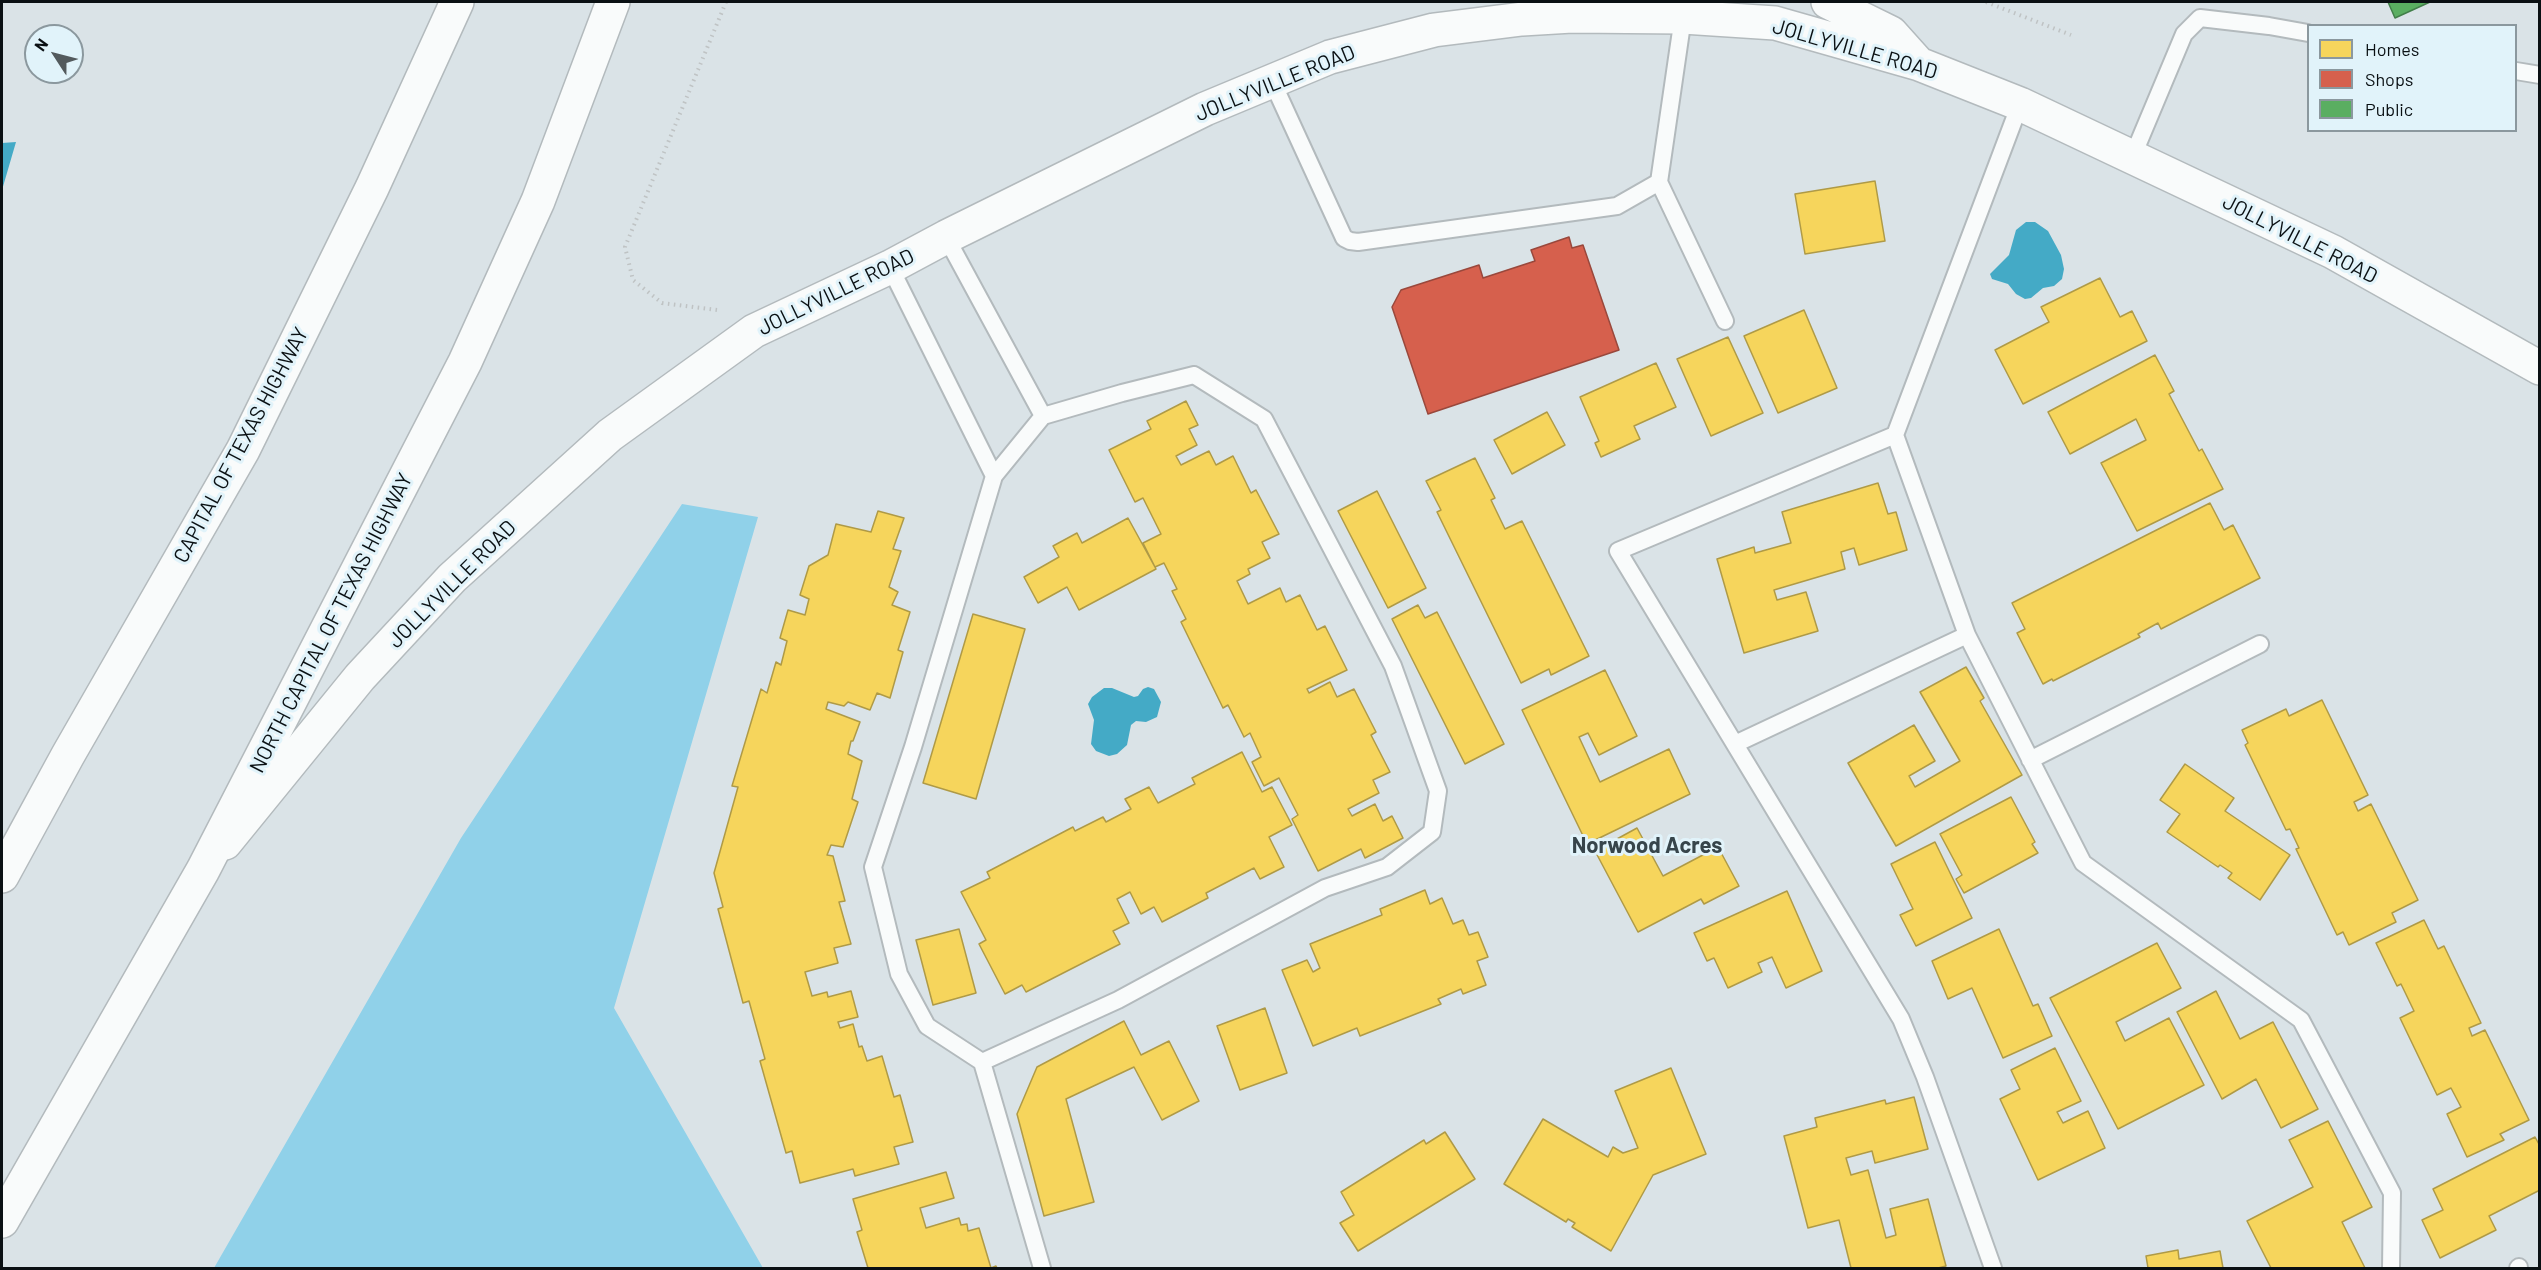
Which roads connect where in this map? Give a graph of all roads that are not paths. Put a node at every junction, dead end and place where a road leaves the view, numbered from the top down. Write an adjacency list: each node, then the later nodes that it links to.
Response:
1 (457, 2): 25 (main road, CAPITAL OF TEXAS HIGHWAY)
2 (613, 2): 24 (main road, NORTH CAPITAL OF TEXAS HIGHWAY)
3 (1828, 2): 6 (main road)
4 (1683, 9): 6 (main road, JOLLYVILLE ROAD); 9 (main road, JOLLYVILLE ROAD); 12 (lane)
5 (2307, 33): 11 (lane)
6 (1919, 64): 10 (main road, JOLLYVILLE ROAD)
7 (2517, 71): 8 (lane)
8 (2540, 75)
9 (1272, 81): 12 (lane); 13 (main road, JOLLYVILLE ROAD)
10 (2020, 104): 11 (main road, JOLLYVILLE ROAD); 18 (lane)
11 (2132, 158): 16 (main road, JOLLYVILLE ROAD)
12 (1659, 183): 15 (lane)
13 (946, 237): 14 (main road, JOLLYVILLE ROAD); 17 (lane)
14 (890, 267): 19 (lane); 24 (main road, JOLLYVILLE ROAD)
15 (1725, 321)
16 (2540, 368)
17 (1042, 416): 19 (lane); 26 (lane)
18 (1895, 435): 20 (lane); 22 (lane)
19 (994, 476): 26 (lane)
20 (1967, 635): 22 (lane); 23 (lane)
21 (2260, 644): 23 (lane)
22 (1735, 744): 29 (lane)
23 (2030, 760): 30 (lane)
24 (203, 870): 27 (main road, NORTH CAPITAL OF TEXAS HIGHWAY)
25 (2, 876)
26 (982, 1062): 28 (lane)
27 (2, 1221)
28 (1042, 1269)
29 (1993, 1269)
30 (2391, 1269)

